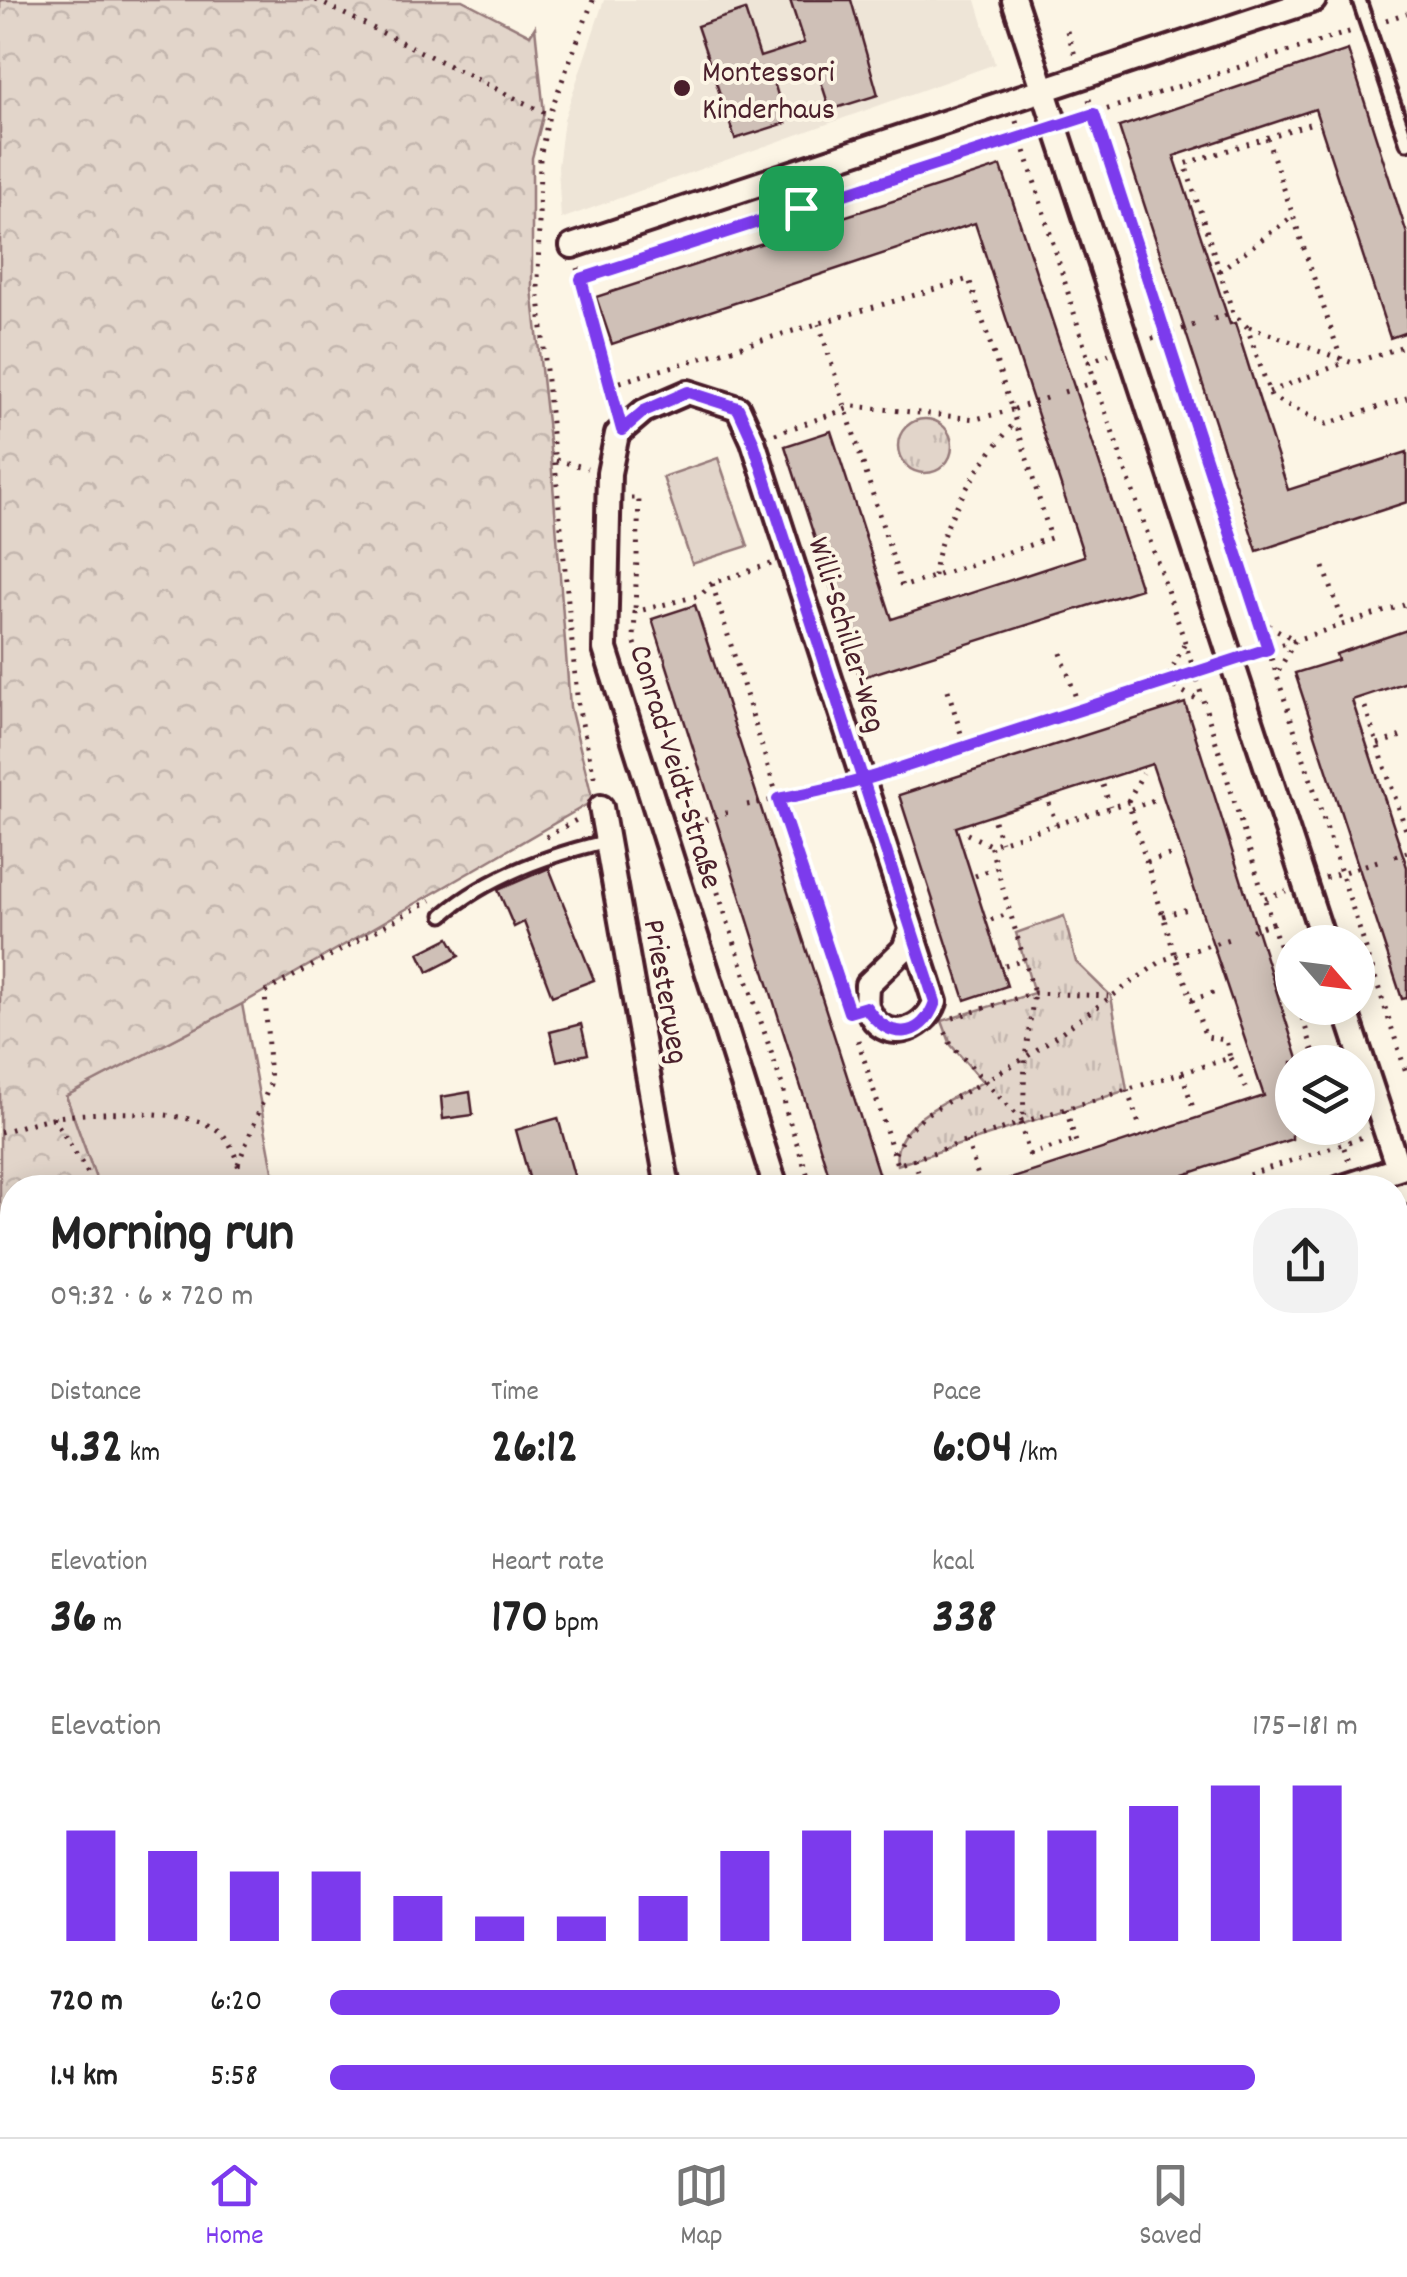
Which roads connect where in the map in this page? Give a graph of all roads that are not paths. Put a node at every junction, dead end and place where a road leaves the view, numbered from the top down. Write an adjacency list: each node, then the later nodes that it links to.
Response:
1 (1014, 0): 4 (street)
2 (1314, 0): 4 (street)
3 (1359, 0): 5 (lane)
4 (1044, 89): 6 (street); 11 (street)
5 (1407, 143)
6 (572, 246)
7 (688, 392): 12 (street, Willi-Schiller-Weg); 16 (street, Conrad-Veidt-Straße)
8 (601, 807): 9 (street, Priesterweg)
9 (608, 841): 10 (lane); 15 (street, Priesterweg)
10 (442, 915)
11 (1318, 925)
12 (911, 930): 12 (street, Willi-Schiller-Weg)
13 (1351, 1025): 14 (street)
14 (1403, 1167): 17 (street)
15 (666, 1175)
16 (772, 1175)
17 (1379, 1175)

